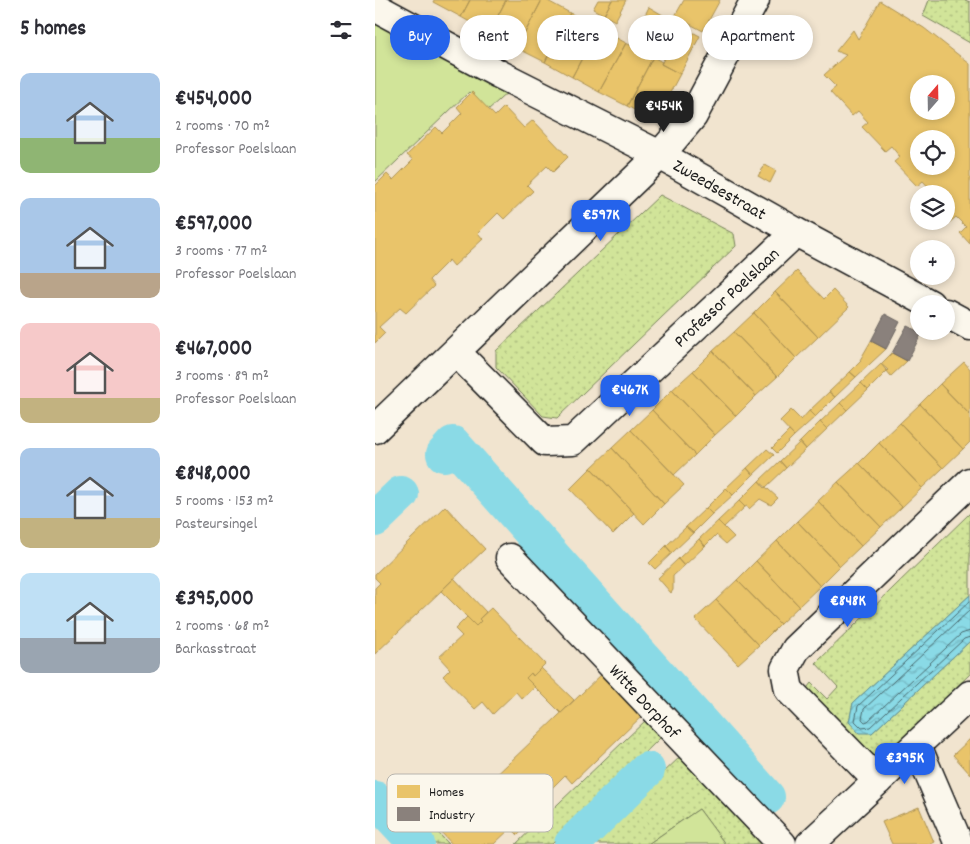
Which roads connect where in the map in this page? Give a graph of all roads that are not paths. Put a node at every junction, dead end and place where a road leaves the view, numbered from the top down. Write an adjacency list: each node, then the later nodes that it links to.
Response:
1 (755, 0): 3 (street)
2 (375, 7): 3 (street, Zweedsestraat)
3 (660, 155): 4 (street, Zweedsestraat); 8 (street)
4 (796, 232): 5 (street, Zweedsestraat); 8 (street, Professor Poelslaan)
5 (912, 295)
6 (955, 318): 7 (street)
7 (970, 326)
8 (456, 352): 9 (street)
9 (375, 429)
10 (970, 482): 14 (street)
11 (509, 558): 15 (street, Witte Dorphof)
12 (970, 694): 13 (street)
13 (917, 746): 14 (street); 17 (street)
14 (878, 781): 16 (street)
15 (782, 844)
16 (810, 844)
17 (959, 844)

